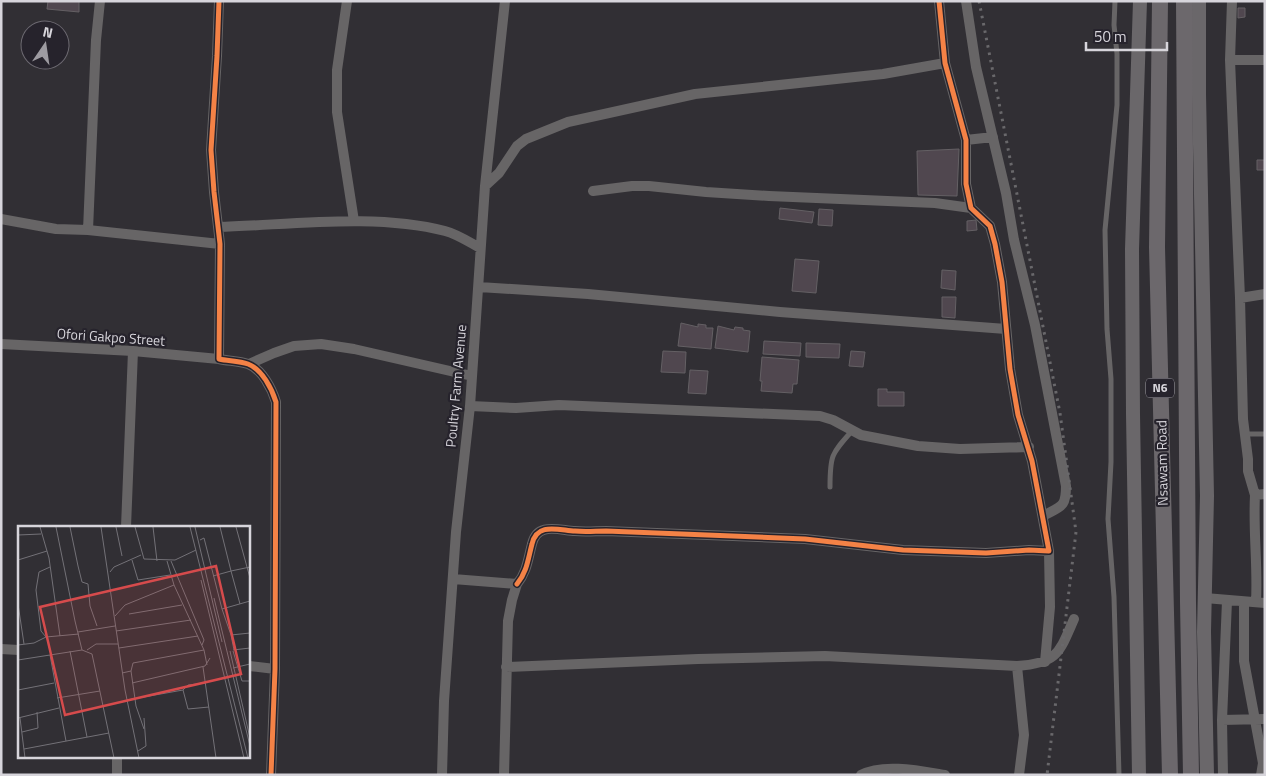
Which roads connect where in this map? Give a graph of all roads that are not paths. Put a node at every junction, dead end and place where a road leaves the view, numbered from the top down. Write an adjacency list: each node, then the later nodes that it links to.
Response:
1 (100, 1): 24 (street)
2 (218, 1): 23 (street)
3 (348, 1): 22 (street)
4 (505, 1): 18 (street, Poultry Farm Avenue)
5 (939, 1): 15 (street)
6 (966, 1): 16 (street)
7 (1115, 1): 74 (lane)
8 (1140, 1): 75 (main road)
9 (1160, 1): 76 (highway, Nsawam Road / N6)
10 (1184, 1): 77 (highway, Nsawam Road / N6)
11 (1199, 1): 52 (main road)
12 (1232, 1): 13 (street)
13 (1230, 60): 14 (street); 31 (street)
14 (1265, 60)
15 (945, 63): 17 (street); 18 (street)
16 (993, 137): 17 (street); 25 (street)
17 (966, 140): 20 (street)
18 (485, 186): 28 (street, Poultry Farm Avenue)
19 (593, 190): 20 (street)
20 (971, 208): 27 (street)
21 (1, 219): 24 (street)
22 (354, 221): 23 (street); 28 (street)
23 (218, 227): 26 (street)
24 (88, 230): 26 (street)
25 (1014, 240): 27 (street); 45 (street)
26 (220, 244): 35 (street)
27 (995, 244): 32 (street)
28 (480, 248): 29 (street, Poultry Farm Avenue)
29 (479, 287): 32 (street); 37 (street, Poultry Farm Avenue)
30 (1265, 294): 31 (street)
31 (1240, 298): 40 (street)
32 (1006, 329): 42 (street)
33 (1, 344): 34 (street, Ofori Gakpo Street)
34 (133, 351): 35 (street, Ofori Gakpo Street); 46 (street)
35 (219, 359): 36 (street, Ofori Gakpo Street)
36 (249, 364): 37 (street); 63 (street)
37 (472, 376): 38 (street, Poultry Farm Avenue)
38 (470, 406): 39 (street); 50 (street, Poultry Farm Avenue)
39 (852, 431): 42 (street); 43 (lane)
40 (1244, 434): 41 (lane); 44 (street)
41 (1265, 434)
42 (1029, 447): 45 (street)
43 (830, 487)
44 (1260, 495): 47 (street)
45 (1043, 516): 48 (street)
46 (126, 526)
47 (1260, 547): 49 (street)
48 (1049, 551): 51 (street); 59 (street)
49 (1261, 574): 55 (street)
50 (453, 578): 51 (street); 69 (street, Poultry Farm Avenue)
51 (517, 584): 62 (street)
52 (1205, 598): 53 (street); 78 (main road)
53 (1227, 601): 54 (street); 65 (street)
54 (1244, 602): 55 (street); 64 (street)
55 (1260, 602)
56 (1074, 619): 59 (street)
57 (1, 649): 58 (street)
58 (18, 650)
59 (1044, 662): 61 (street)
60 (250, 666): 63 (street)
61 (1017, 666): 62 (street); 73 (street)
62 (506, 667): 70 (street)
63 (275, 669): 68 (street)
64 (1259, 719): 65 (street); 80 (street)
65 (1222, 720): 79 (street)
66 (117, 758): 67 (street)
67 (117, 775)
68 (271, 775)
69 (442, 775)
70 (504, 775)
71 (861, 775): 72 (street)
72 (945, 775)
73 (1019, 775)
74 (1119, 775)
75 (1139, 775)
76 (1170, 775)
77 (1191, 775)
78 (1207, 775)
79 (1223, 775)
80 (1260, 775)

